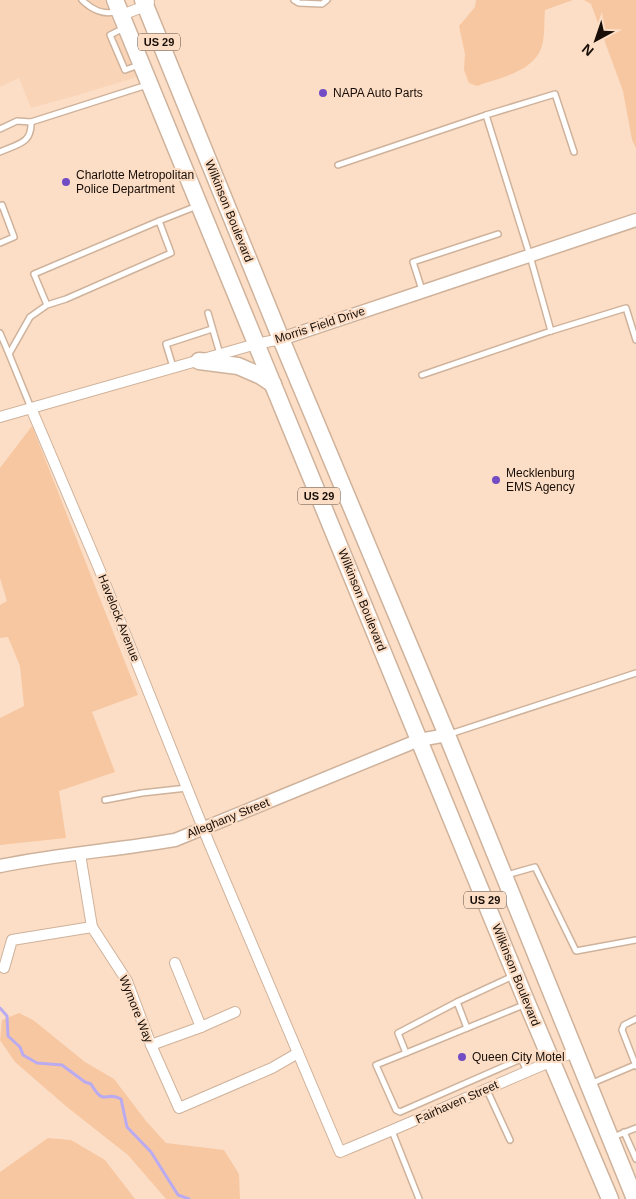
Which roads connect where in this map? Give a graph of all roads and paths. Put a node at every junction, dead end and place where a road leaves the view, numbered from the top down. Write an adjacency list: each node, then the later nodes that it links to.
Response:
1 (82, 0): 5 (lane)
2 (294, 0): 3 (lane)
3 (327, 0)
4 (147, 2): 5 (street); 26 (main road, Wilkinson Boulevard / US 29)
5 (121, 13): 6 (main road, Wilkinson Boulevard / US 29)
6 (149, 84): 8 (lane); 13 (main road, Wilkinson Boulevard / US 29)
7 (486, 115): 11 (lane); 12 (lane); 19 (lane)
8 (31, 122): 9 (lane); 10 (lane)
9 (0, 129)
10 (0, 152)
11 (574, 152)
12 (338, 165)
13 (200, 205): 16 (lane); 28 (main road, Wilkinson Boulevard / US 29)
14 (0, 206): 18 (lane)
15 (636, 220): 19 (street, Morris Field Drive)
16 (159, 221): 21 (lane); 21 (lane)
17 (498, 234): 20 (lane)
18 (0, 243)
19 (530, 256): 20 (street, Morris Field Drive); 24 (lane)
20 (422, 291): 26 (street, Morris Field Drive)
21 (47, 305): 29 (lane)
22 (208, 313): 23 (lane)
23 (212, 329): 30 (lane); 32 (lane)
24 (551, 330): 27 (lane); 33 (lane)
25 (0, 332): 29 (lane)
26 (281, 339): 28 (street, Morris Field Drive); 38 (main road, Wilkinson Boulevard / US 29)
27 (636, 340)
28 (256, 344): 30 (street, Morris Field Drive); 34 (main road, Wilkinson Boulevard / US 29)
29 (9, 354): 35 (lane)
30 (220, 354): 31 (street, Morris Field Drive)
31 (199, 360): 32 (street, Morris Field Drive); 34 (main road)
32 (173, 367): 35 (street, Morris Field Drive)
33 (422, 375)
34 (273, 384): 39 (main road, Wilkinson Boulevard / US 29)
35 (31, 408): 36 (street, Morris Field Drive); 40 (street, Havelock Avenue)
36 (0, 417)
37 (636, 673): 38 (lane)
38 (447, 735): 39 (street, Alleghany Street); 45 (main road, Wilkinson Boulevard / US 29)
39 (419, 740): 42 (street, Alleghany Street); 50 (main road, Wilkinson Boulevard / US 29)
40 (187, 787): 41 (lane); 42 (street, Havelock Avenue)
41 (104, 800)
42 (204, 828): 43 (street, Alleghany Street); 59 (street, Havelock Avenue)
43 (80, 854): 44 (street, Alleghany Street); 46 (street, Wymore Way)
44 (0, 866)
45 (504, 876): 47 (lane); 58 (main road, Wilkinson Boulevard / US 29)
46 (92, 927): 49 (street); 57 (street, Wymore Way)
47 (636, 940)
48 (175, 963): 55 (street)
49 (4, 968)
50 (516, 974): 51 (lane); 52 (main road, Wilkinson Boulevard / US 29)
51 (457, 1002): 56 (lane); 60 (lane)
52 (527, 1003): 56 (lane); 61 (main road, Wilkinson Boulevard / US 29)
53 (235, 1012): 55 (street)
54 (636, 1020): 62 (lane)
55 (202, 1027): 57 (street)
56 (466, 1028): 60 (lane)
57 (151, 1045): 59 (street, Wymore Way)
58 (574, 1052): 61 (street, Fairhaven Street); 64 (main road, Wilkinson Boulevard / US 29)
59 (298, 1053): 70 (street, Havelock Avenue)
60 (406, 1053): 63 (lane)
61 (551, 1061): 63 (street, Fairhaven Street); 74 (main road, Wilkinson Boulevard / US 29)
62 (636, 1066): 64 (lane)
63 (527, 1071): 65 (street, Fairhaven Street)
64 (588, 1085): 68 (main road, Wilkinson Boulevard / US 29)
65 (486, 1088): 67 (street, Fairhaven Street); 69 (lane)
66 (636, 1128): 68 (lane)
67 (392, 1131): 70 (street, Fairhaven Street); 73 (lane)
68 (617, 1135): 71 (main road, Wilkinson Boulevard / US 29)
69 (510, 1140)
70 (340, 1152)
71 (630, 1162): 72 (main road, Wilkinson Boulevard / US 29)
72 (635, 1197)
73 (419, 1199)
74 (610, 1199)

